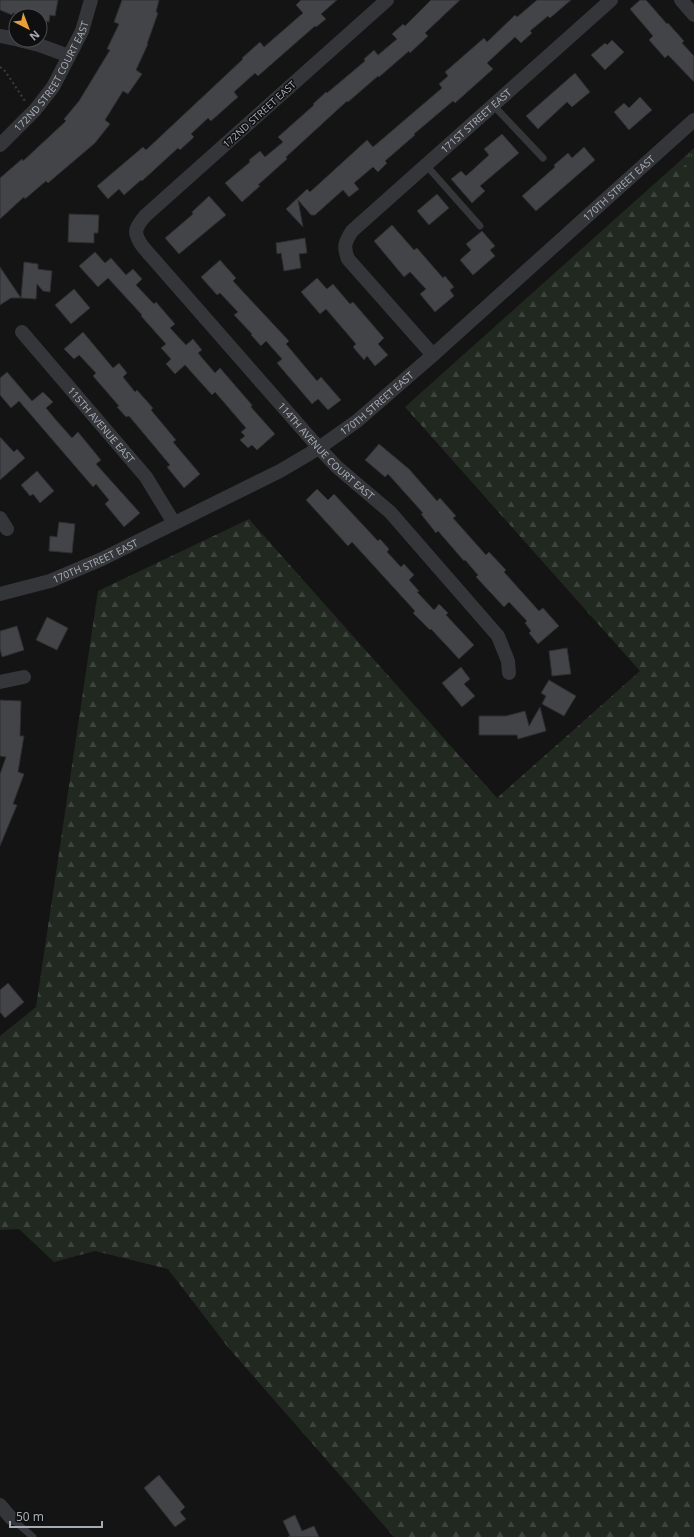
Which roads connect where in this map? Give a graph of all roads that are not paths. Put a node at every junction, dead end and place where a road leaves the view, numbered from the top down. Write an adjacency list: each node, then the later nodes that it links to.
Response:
1 (91, 0): 7 (street, 172ND STREET COURT EAST)
2 (386, 0): 14 (street, 172ND STREET EAST)
3 (611, 0): 8 (street, 171ST STREET EAST)
4 (681, 0): 5 (street)
5 (694, 15)
6 (48, 48): 7 (street)
7 (69, 56): 10 (street, 172ND STREET COURT EAST)
8 (493, 105): 11 (lane); 12 (street, 171ST STREET EAST)
9 (694, 120): 16 (street, 170TH STREET EAST)
10 (0, 145)
11 (543, 158)
12 (426, 165): 13 (lane); 16 (street, 171ST STREET EAST)
13 (480, 226)
14 (136, 230): 17 (street, 114TH AVENUE COURT EAST)
15 (22, 332): 18 (street, 115TH AVENUE EAST)
16 (433, 355): 17 (street, 170TH STREET EAST)
17 (319, 448): 18 (street, 170TH STREET EAST); 20 (street, 114TH AVENUE COURT EAST)
18 (174, 523): 19 (street, 170TH STREET EAST)
19 (0, 594)
20 (509, 673)
21 (24, 677): 22 (street)
22 (0, 682)
23 (0, 1505): 24 (street)
24 (11, 1518): 25 (lane)
25 (33, 1537)

